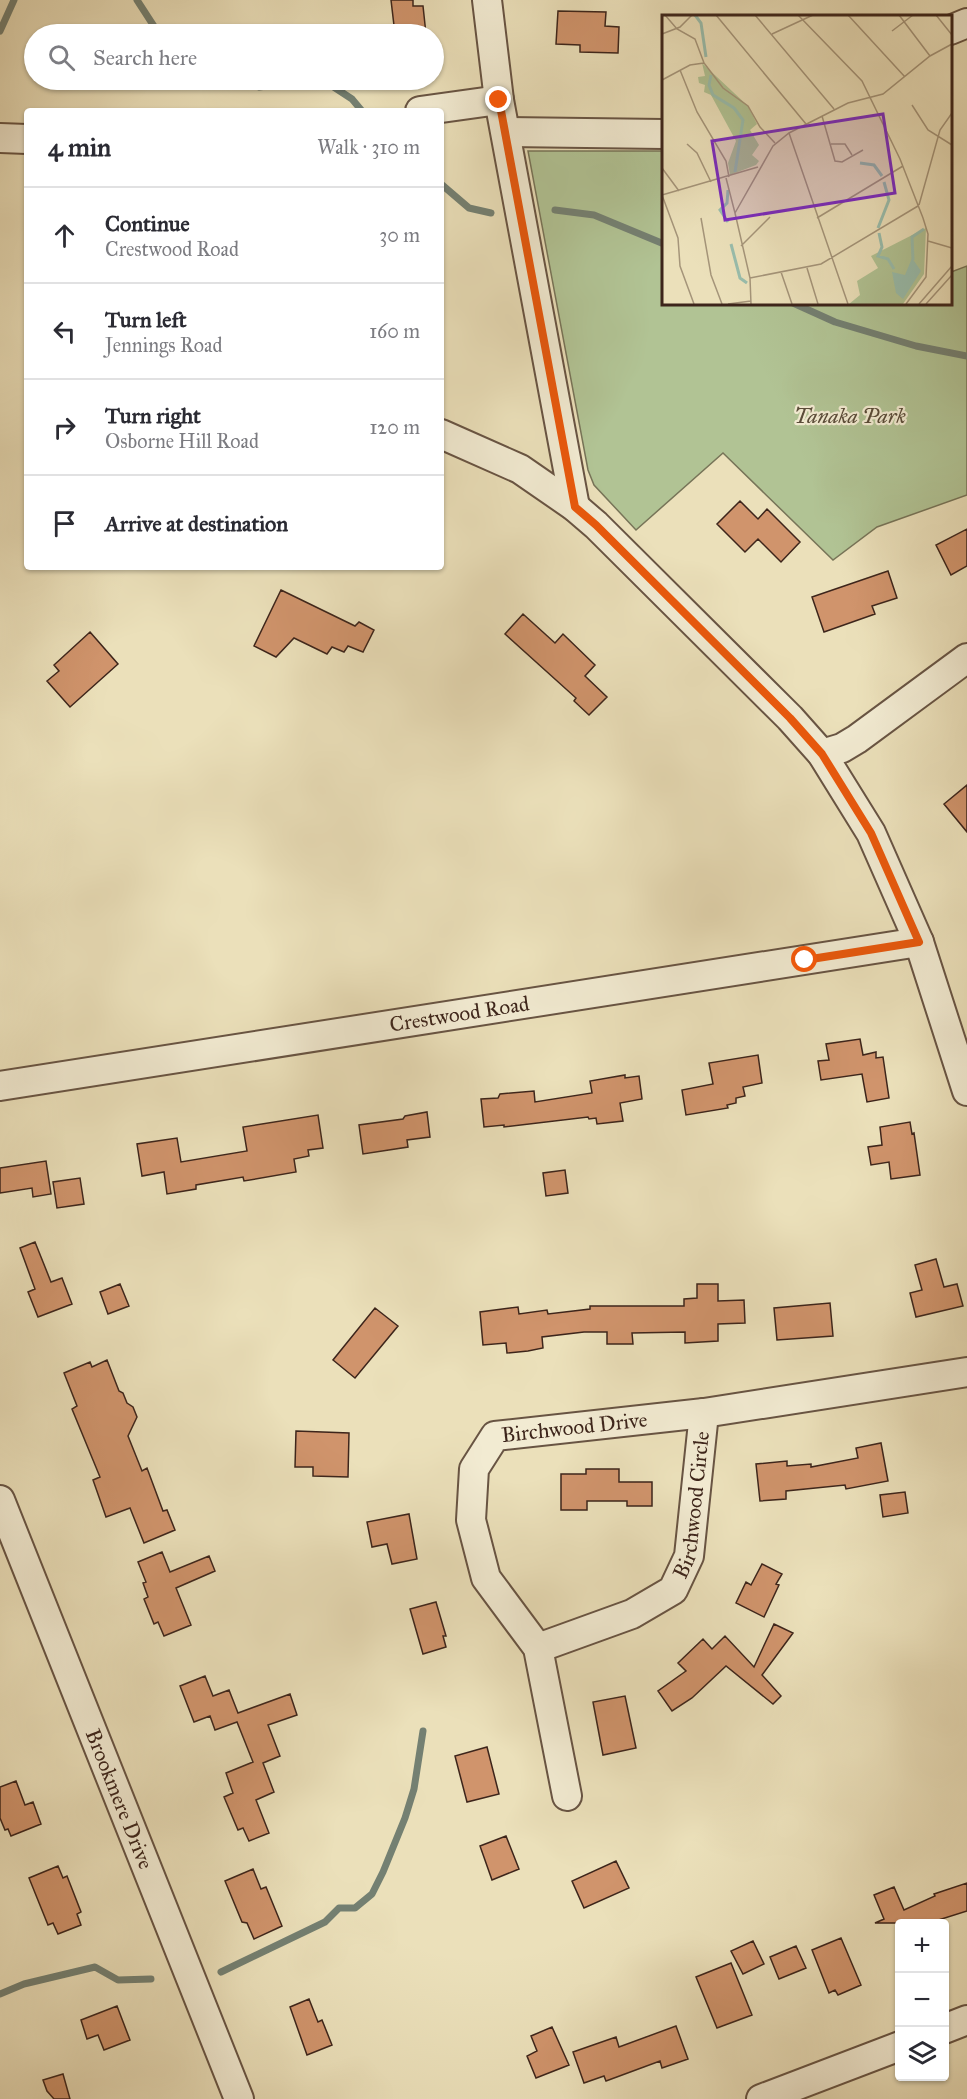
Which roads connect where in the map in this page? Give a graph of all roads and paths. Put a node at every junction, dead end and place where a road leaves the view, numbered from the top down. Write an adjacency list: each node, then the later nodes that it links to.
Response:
1 (487, 0): 4 (street)
2 (967, 23): 3 (street)
3 (952, 30)
4 (499, 100): 5 (street); 6 (street)
5 (442, 108)
6 (506, 132): 7 (street); 11 (street)
7 (662, 134)
8 (0, 138): 9 (street)
9 (24, 139)
10 (444, 435): 11 (street)
11 (575, 507): 13 (street)
12 (967, 658): 13 (street)
13 (822, 754): 14 (street)
14 (919, 942): 15 (street, Crestwood Road); 16 (street)
15 (0, 1086)
16 (967, 1091)
17 (967, 1372): 18 (street, Birchwood Drive)
18 (704, 1413): 20 (street, Birchwood Circle); 20 (street, Birchwood Drive)
19 (0, 1500): 25 (street, Brookmere Drive)
20 (538, 1648): 21 (street, Birchwood Drive)
21 (567, 1796)
22 (967, 2020): 23 (street)
23 (949, 2027)
24 (895, 2048): 26 (street)
25 (239, 2099)
26 (761, 2099)

